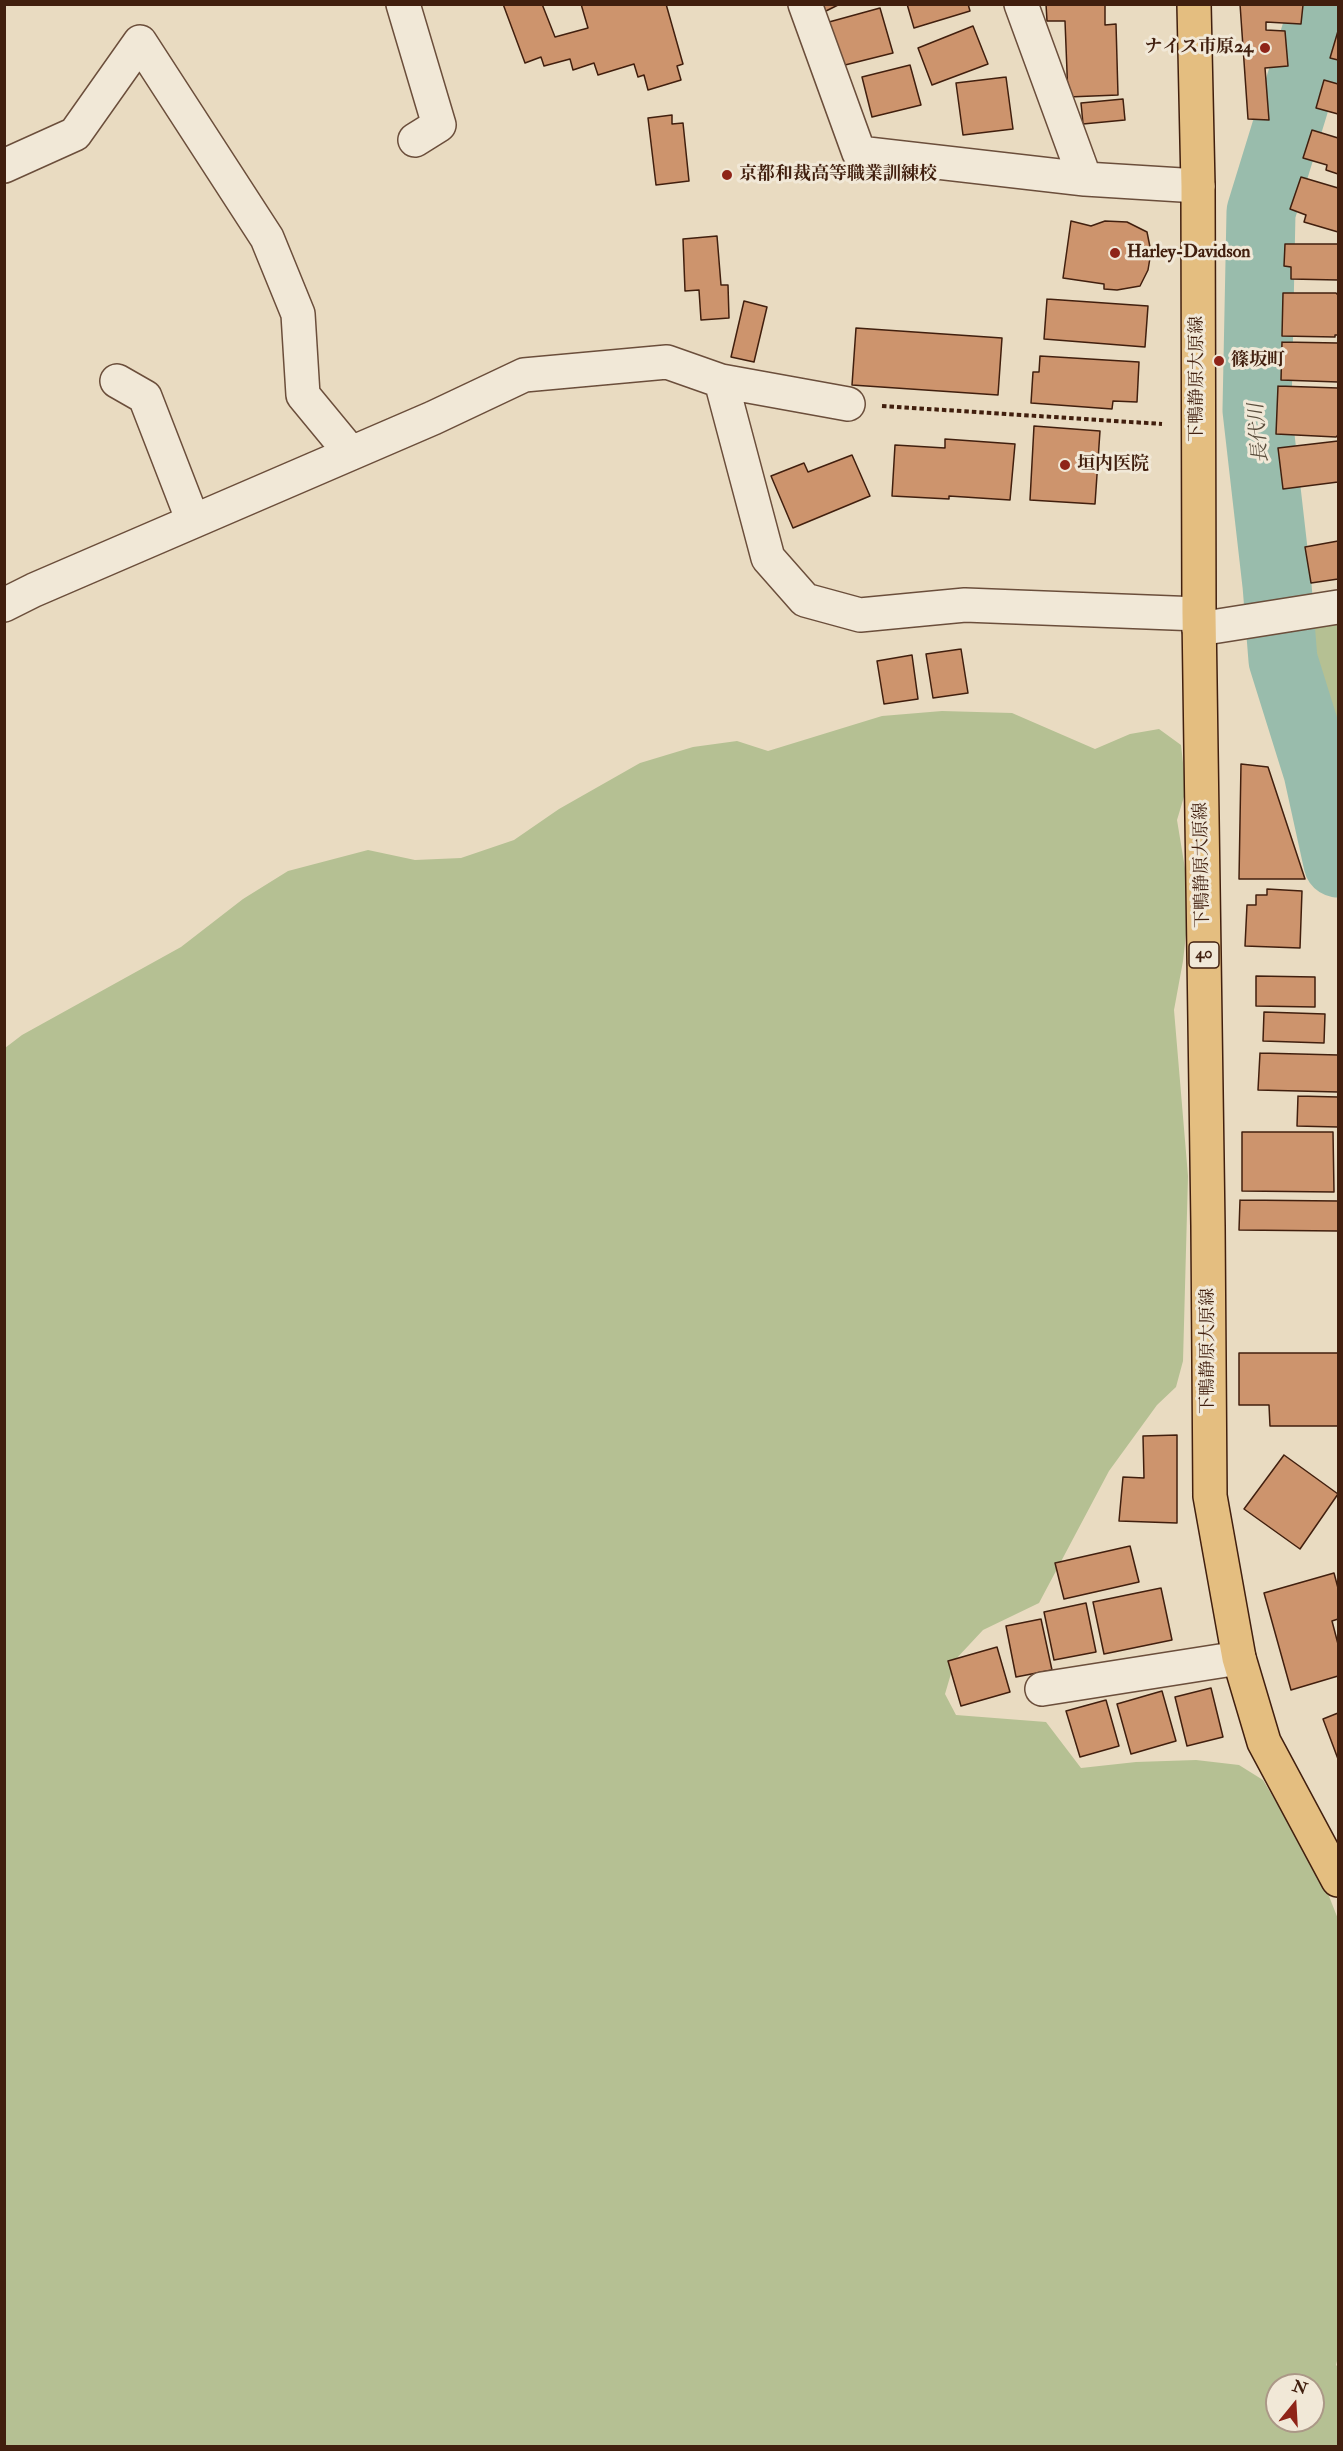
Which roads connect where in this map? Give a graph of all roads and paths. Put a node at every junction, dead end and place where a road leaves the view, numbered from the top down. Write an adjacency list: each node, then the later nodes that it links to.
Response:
1 (403, 4): 5 (street)
2 (805, 4): 7 (street)
3 (1021, 4): 7 (street)
4 (1194, 4): 8 (main road, 下鴨静原大原線 / 40)
5 (415, 140)
6 (4, 166): 13 (street)
7 (1084, 180): 8 (street)
8 (1198, 186): 12 (main road, 下鴨静原大原線 / 40)
9 (117, 381): 14 (street)
10 (721, 381): 11 (street); 13 (street); 17 (street)
11 (848, 404): 12 (path)
12 (1197, 426): 17 (main road, 下鴨静原大原線 / 40)
13 (350, 452): 14 (street)
14 (194, 521): 15 (street)
15 (4, 605)
16 (1333, 608): 17 (street)
17 (1199, 621): 18 (main road, 下鴨静原大原線 / 40)
18 (1239, 1658): 19 (street); 20 (main road, 下鴨静原大原線 / 40)
19 (1042, 1689)
20 (1338, 1880)

